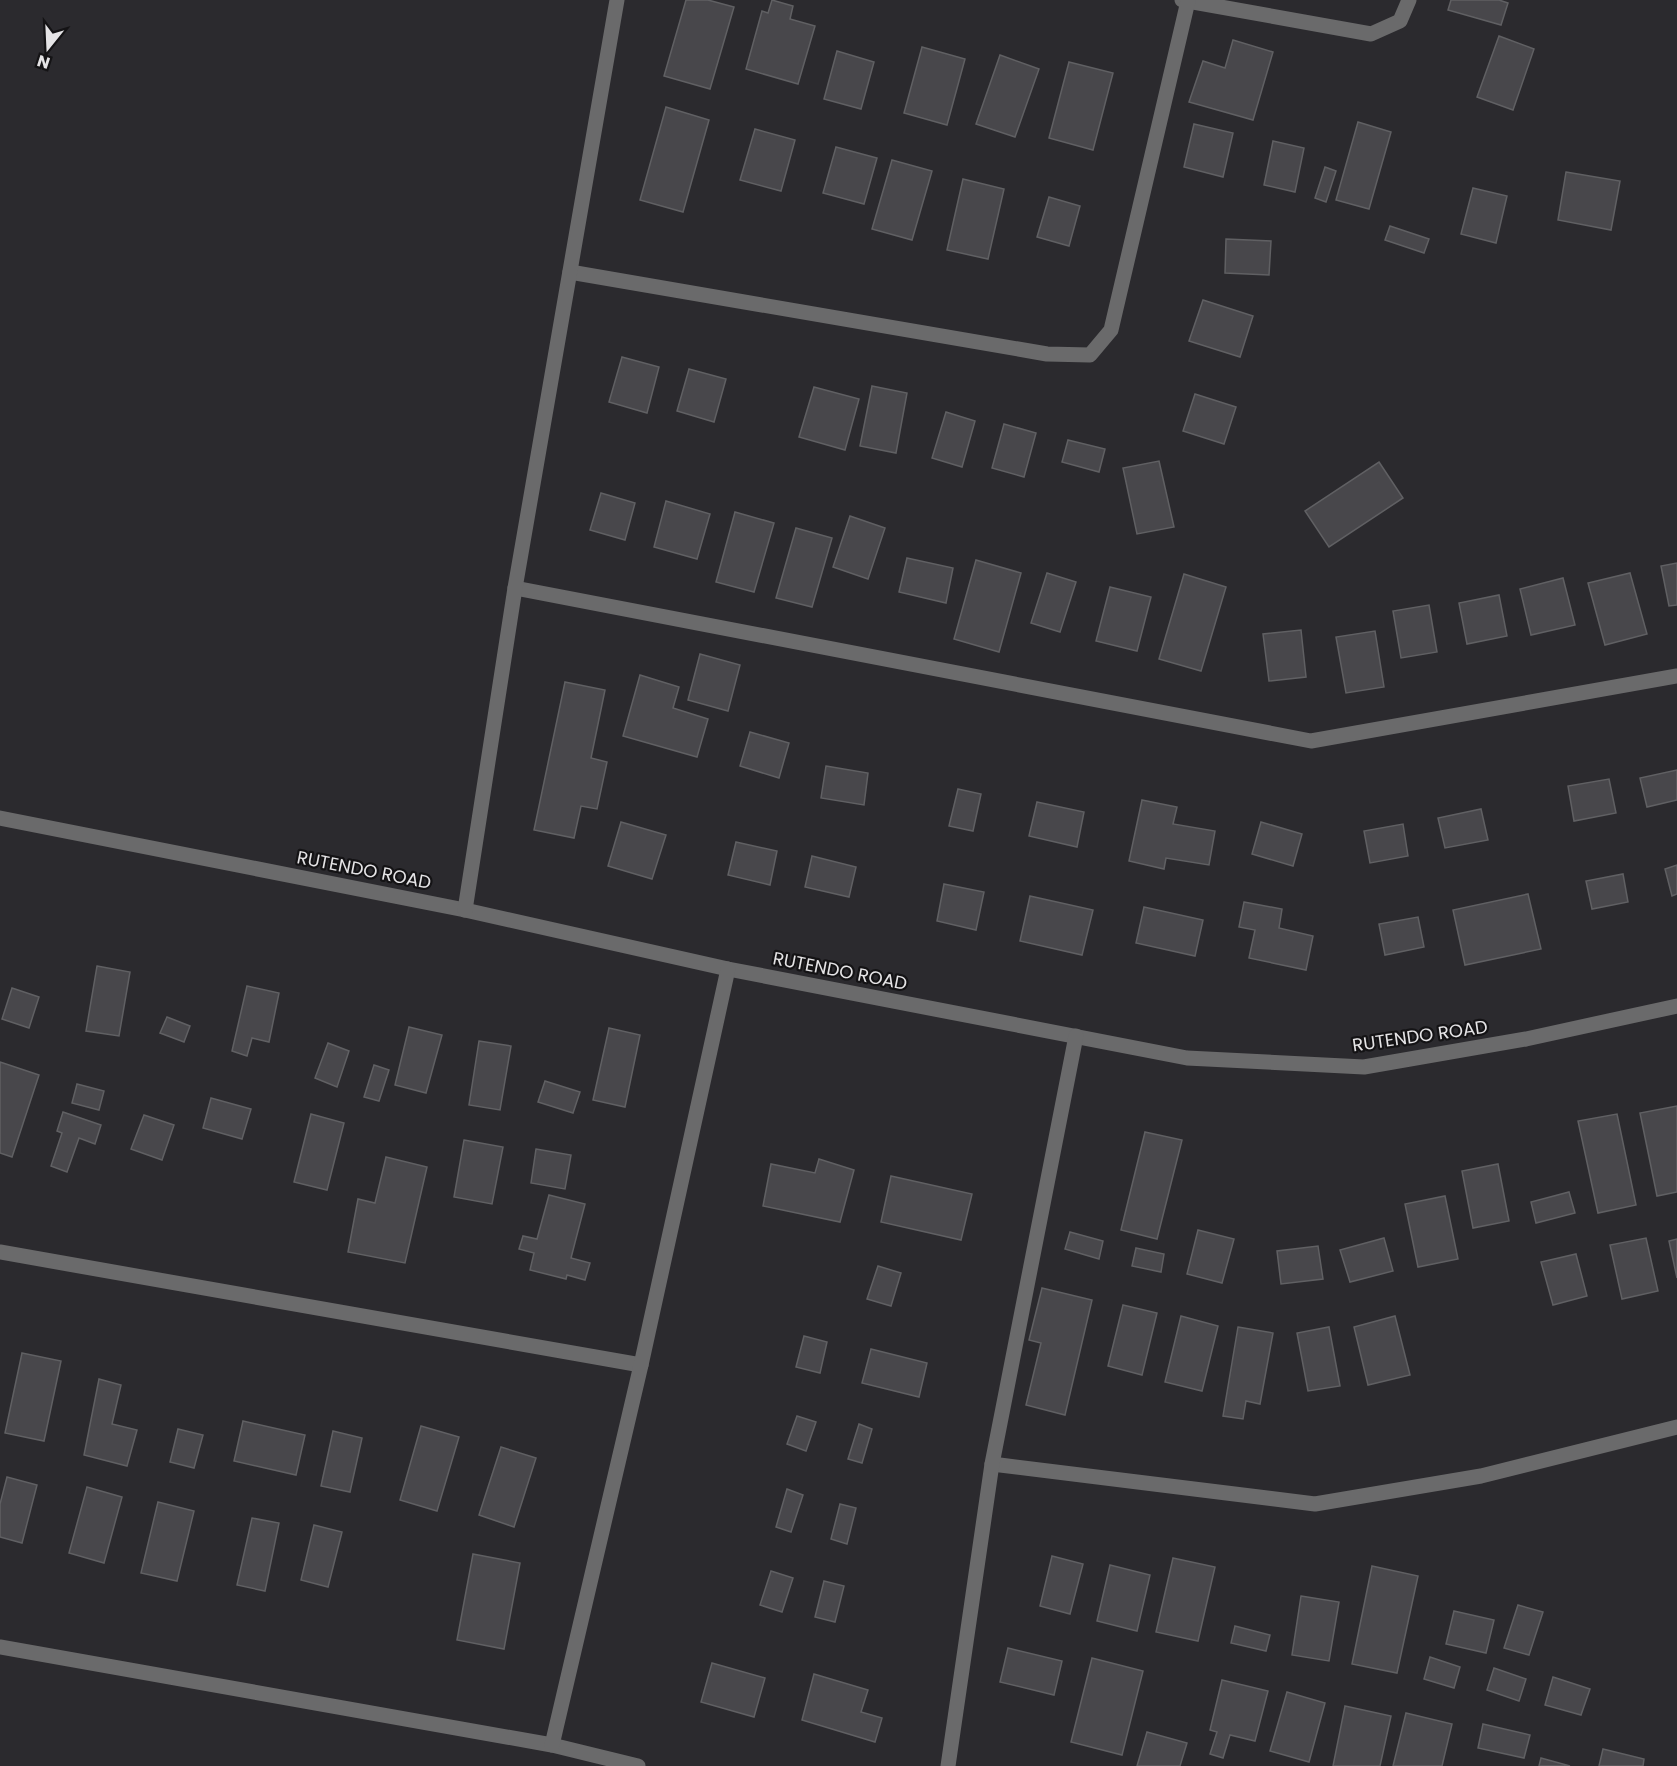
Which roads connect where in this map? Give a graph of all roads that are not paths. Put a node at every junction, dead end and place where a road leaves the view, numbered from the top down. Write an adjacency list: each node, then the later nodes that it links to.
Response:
1 (617, 0): 4 (street)
2 (1185, 0): 3 (street); 4 (street)
3 (1409, 0)
4 (570, 272): 5 (street)
5 (515, 588): 6 (street); 8 (street)
6 (1677, 676)
7 (0, 818): 8 (street, RUTENDO ROAD)
8 (465, 910): 9 (street, RUTENDO ROAD)
9 (728, 969): 11 (street, RUTENDO ROAD); 13 (street)
10 (1677, 1006): 11 (street, RUTENDO ROAD)
11 (1076, 1036): 15 (street)
12 (0, 1252): 13 (street)
13 (641, 1365): 17 (street)
14 (1677, 1428): 15 (street)
15 (992, 1464): 19 (street)
16 (0, 1647): 17 (street)
17 (552, 1745): 18 (street)
18 (638, 1766)
19 (948, 1766)

